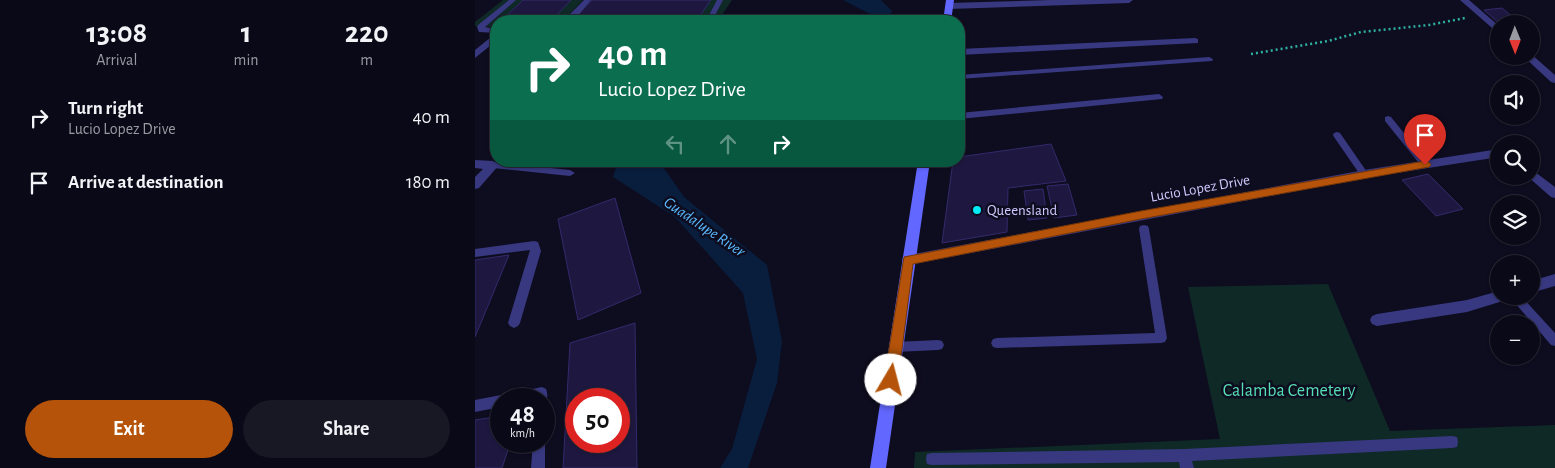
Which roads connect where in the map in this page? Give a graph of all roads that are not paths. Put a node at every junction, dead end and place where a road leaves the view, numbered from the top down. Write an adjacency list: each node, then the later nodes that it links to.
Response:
1 (513, 0): 9 (lane)
2 (588, 0): 10 (lane)
3 (720, 0): 11 (lane)
4 (1088, 0): 5 (street); 7 (street)
5 (1129, 0)
6 (1464, 0): 13 (street)
7 (1038, 1): 8 (street)
8 (950, 3)
9 (495, 15)
10 (574, 15)
11 (712, 15)
12 (490, 19): 14 (lane)
13 (1490, 23)
14 (490, 31)
15 (490, 41): 18 (street)
16 (1195, 41): 17 (street)
17 (965, 52)
18 (475, 55)
19 (1209, 60): 21 (lane)
20 (1538, 65): 22 (street)
21 (965, 77)
22 (1555, 80)
23 (1159, 97): 24 (lane)
24 (965, 115)
25 (1388, 119): 29 (lane)
26 (1337, 135): 35 (lane)
27 (1490, 154): 29 (street, Lucio Lopez Drive)
28 (475, 164): 30 (street)
29 (1425, 165): 35 (street, Lucio Lopez Drive)
30 (490, 166)
31 (492, 167): 37 (street)
32 (504, 167): 34 (lane)
33 (923, 167): 41 (main road)
34 (570, 173)
35 (1364, 174): 41 (street, Lucio Lopez Drive)
36 (1540, 181): 38 (street)
37 (475, 186)
38 (1555, 194)
39 (1144, 229): 49 (lane)
40 (475, 253): 47 (lane)
41 (908, 260): 51 (main road)
42 (1555, 280): 43 (street)
43 (1540, 285)
44 (1490, 299): 46 (street)
45 (1522, 305): 48 (lane)
46 (1377, 320)
47 (514, 323)
48 (1555, 341)
49 (997, 343)
50 (938, 345): 51 (lane)
51 (895, 347): 59 (main road)
52 (490, 403): 53 (lane)
53 (475, 406)
54 (1452, 442): 56 (lane)
55 (539, 453): 58 (lane)
56 (1185, 454): 57 (lane); 60 (lane)
57 (932, 458)
58 (538, 468)
59 (878, 468)
60 (1187, 468)

